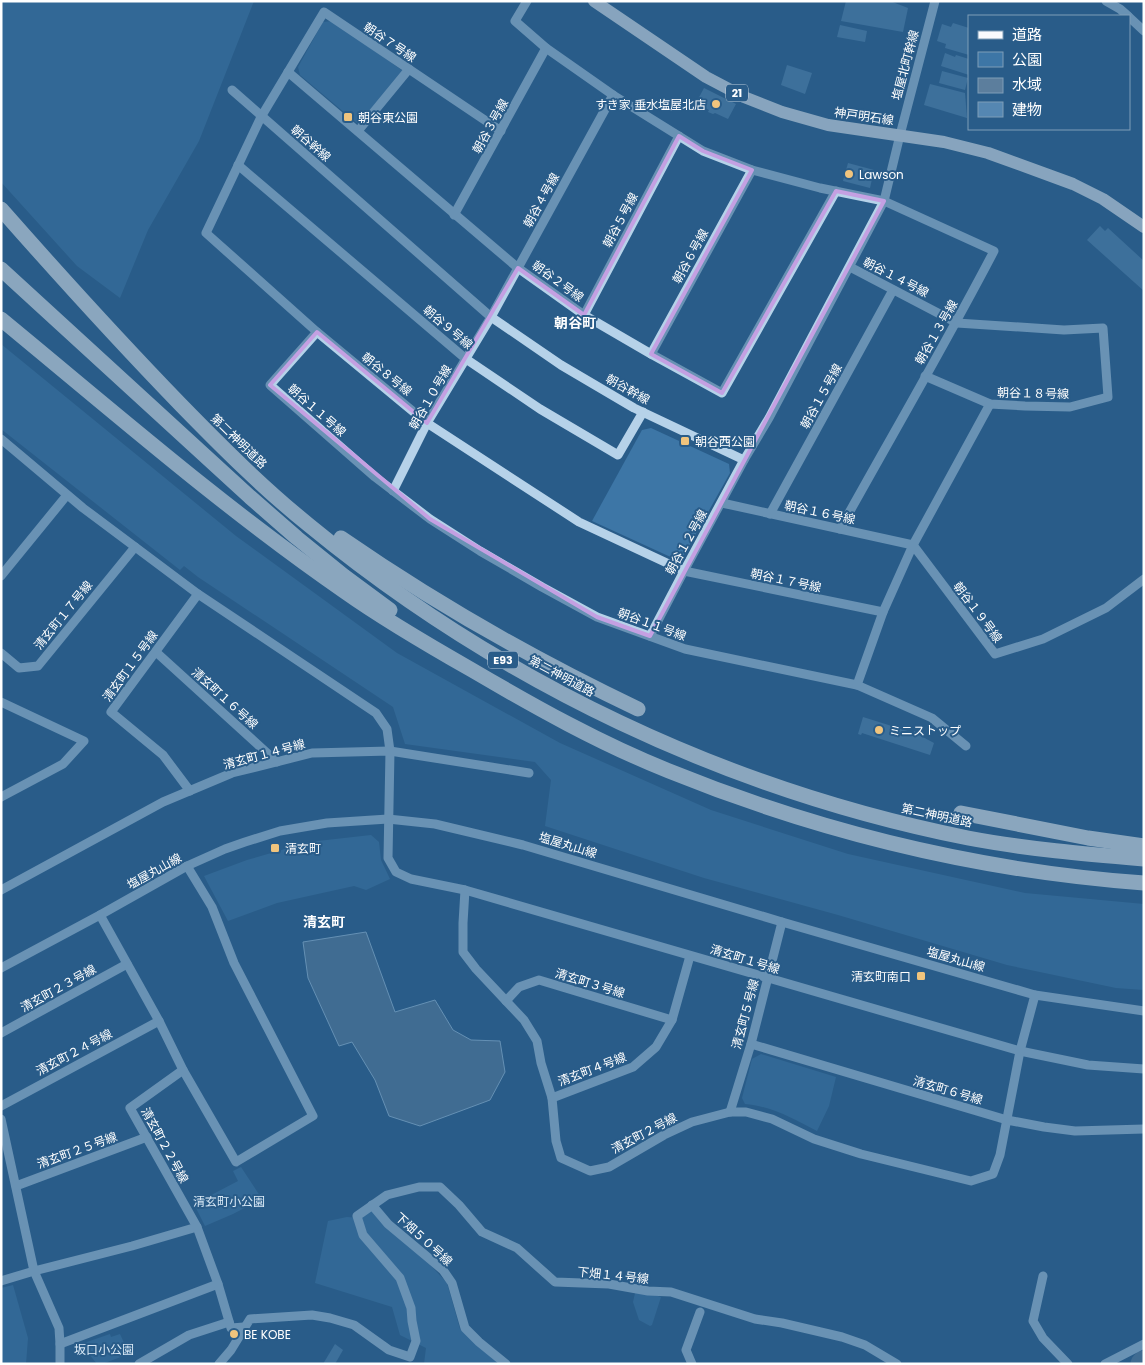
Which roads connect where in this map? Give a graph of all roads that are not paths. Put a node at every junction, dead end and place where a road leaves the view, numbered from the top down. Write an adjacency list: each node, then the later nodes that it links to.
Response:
1 (527, 1): 8 (street)
2 (594, 1): 16 (main road, 神戸明石線 / 21)
3 (935, 1): 16 (street, 塩屋北町幹線)
4 (1106, 1): 5 (street)
5 (1126, 15)
6 (1130, 19): 7 (street)
7 (1144, 31)
8 (546, 48): 12 (street); 15 (street, 朝谷３号線)
9 (409, 69): 10 (street, 朝谷７号線); 14 (street); 15 (street, 朝谷７号線)
10 (288, 72): 13 (street, 朝谷８号線); 14 (street, 朝谷２号線)
11 (232, 90): 13 (street, 朝谷幹線)
12 (613, 95): 17 (street); 26 (street, 朝谷４号線)
13 (262, 117): 18 (street, 朝谷８号線); 30 (street, 朝谷幹線)
14 (358, 131): 23 (street, 朝谷２号線)
15 (501, 131): 23 (street, 朝谷３号線)
16 (900, 135): 21 (street); 24 (main road, 神戸明石線 / 21)
17 (679, 136): 19 (street); 29 (street, 朝谷５号線)
18 (238, 165): 33 (street, 朝谷８号線); 35 (street, 朝谷９号線)
19 (752, 170): 20 (street); 34 (street, 朝谷６号線)
20 (836, 191): 21 (street); 34 (street, 朝谷２号線)
21 (884, 201): 25 (street); 32 (street, 朝谷１３号線)
22 (1, 209): 42 (highway, 第二神明道路 / E93)
23 (454, 214): 26 (street, 朝谷２号線)
24 (1144, 227)
25 (850, 267): 28 (street, 朝谷１４号線); 41 (street)
26 (518, 268): 29 (street, 朝谷２号線); 30 (street, 朝谷４号線)
27 (1, 269): 59 (highway, E93)
28 (893, 290): 32 (street, 朝谷１４号線); 46 (street, 朝谷１５号線)
29 (584, 315): 34 (street, 朝谷２号線)
30 (491, 317): 35 (street, 朝谷１０号線); 38 (street, 朝谷幹線)
31 (1, 319): 59 (highway, E93)
32 (957, 323): 36 (street, 朝谷１３号線); 37 (street, 朝谷１８号線)
33 (317, 332): 39 (street, 朝谷８号線); 43 (street, 朝谷１１号線)
34 (651, 354)
35 (466, 359): 38 (street, 朝谷９号線); 39 (street, 朝谷１０号線)
36 (925, 376): 37 (street, 朝谷１８号線); 47 (street, 朝谷１３号線)
37 (990, 404): 48 (street)
38 (643, 412): 41 (street, 朝谷幹線)
39 (428, 423): 43 (street, 朝谷１０号線); 50 (street, 朝谷８号線)
40 (2, 441): 44 (street, 清玄町１号線)
41 (744, 460): 45 (street, 朝谷１２号線)
42 (260, 481): 61 (highway); 71 (highway, 第二神明道路 / E93)
43 (393, 491): 55 (street, 朝谷１１号線)
44 (67, 495): 49 (street, 清玄町１号線); 51 (street)
45 (722, 503): 46 (street, 朝谷１６号線); 50 (street, 朝谷１２号線)
46 (770, 514): 47 (street, 朝谷１６号線)
47 (840, 529): 48 (street, 朝谷１６号線)
48 (913, 545): 52 (street, 朝谷１９号線); 54 (street)
49 (135, 547): 53 (street, 清玄町１号線); 57 (street, 清玄町１７号線)
50 (684, 571): 54 (street, 朝谷１７号線); 55 (street, 朝谷１２号線)
51 (1, 576)
52 (1144, 579)
53 (198, 594): 56 (street, 清玄町１５号線); 63 (street, 清玄町１号線)
54 (883, 612): 58 (street)
55 (650, 636): 58 (street, 朝谷１１号線)
56 (156, 652): 64 (street, 清玄町１６号線); 66 (street, 清玄町１５号線)
57 (1, 653)
58 (857, 686): 62 (street, 朝谷１１号線)
59 (508, 692): 73 (highway, E93)
60 (1, 702): 67 (street)
61 (638, 709)
62 (966, 746)
63 (390, 751): 64 (street, 清玄町１４号線); 65 (street, 清玄町１４号線); 69 (street, 清玄町１号線)
64 (277, 762): 66 (street, 清玄町１４号線)
65 (529, 773)
66 (190, 791): 74 (street, 清玄町１４号線)
67 (1, 797)
68 (961, 812): 70 (highway)
69 (388, 819): 72 (street, 塩屋丸山線); 75 (street, 清玄町１号線); 77 (street, 塩屋丸山線)
70 (1144, 846)
71 (1144, 859)
72 (187, 866): 76 (street, 塩屋丸山線); 90 (street)
73 (1144, 883)
74 (1, 890)
75 (465, 890): 78 (street, 清玄町１号線); 83 (street, 清玄町２号線)
76 (100, 915): 79 (street); 80 (street, 塩屋丸山線)
77 (782, 922): 81 (street, 清玄町５号線); 82 (street, 塩屋丸山線)
78 (690, 956): 81 (street, 清玄町１号線); 85 (street, 清玄町４号線)
79 (127, 964): 86 (street); 87 (street, 清玄町２３号線)
80 (1, 968)
81 (767, 979): 88 (street, 清玄町５号線); 89 (street, 清玄町１号線)
82 (1035, 995): 84 (street, 塩屋丸山線); 89 (street, 清玄町２号線)
83 (506, 1001): 85 (street, 清玄町３号線); 92 (street, 清玄町２号線)
84 (1144, 1011)
85 (672, 1020): 92 (street, 清玄町４号線)
86 (159, 1021): 90 (street); 93 (street, 清玄町２４号線)
87 (1, 1033)
88 (751, 1044): 94 (street, 清玄町５号線); 96 (street, 清玄町６号線)
89 (1020, 1051): 91 (street, 清玄町１号線); 96 (street, 清玄町２号線)
90 (183, 1070): 98 (street, 清玄町２２号線)
91 (1144, 1070)
92 (552, 1098): 94 (street, 清玄町２号線)
93 (1, 1106)
94 (730, 1112): 96 (street, 清玄町２号線)
95 (1, 1119): 99 (street)
96 (1007, 1120): 97 (street, 清玄町６号線)
97 (1144, 1129)
98 (147, 1137): 99 (street, 清玄町２５号線); 101 (street, 清玄町２２号線)
99 (16, 1186): 102 (street)
100 (372, 1205): 108 (street, 下畑１４号線); 115 (street, 下畑５０号線); 117 (street, 下畑１４号線)
101 (197, 1227): 102 (street); 105 (street, 清玄町２２号線)
102 (34, 1271): 104 (street); 109 (street)
103 (1043, 1276): 118 (street)
104 (1, 1281)
105 (218, 1284): 107 (street, 清玄町２２号線); 109 (street)
106 (700, 1312): 116 (street)
107 (229, 1322): 108 (street); 113 (street)
108 (244, 1327): 114 (street)
109 (60, 1344): 112 (street)
110 (1144, 1344): 111 (street)
111 (1124, 1359): 119 (street)
112 (60, 1364)
113 (139, 1364)
114 (219, 1364)
115 (506, 1364)
116 (692, 1364)
117 (897, 1364)
118 (1068, 1364)
119 (1105, 1364)

